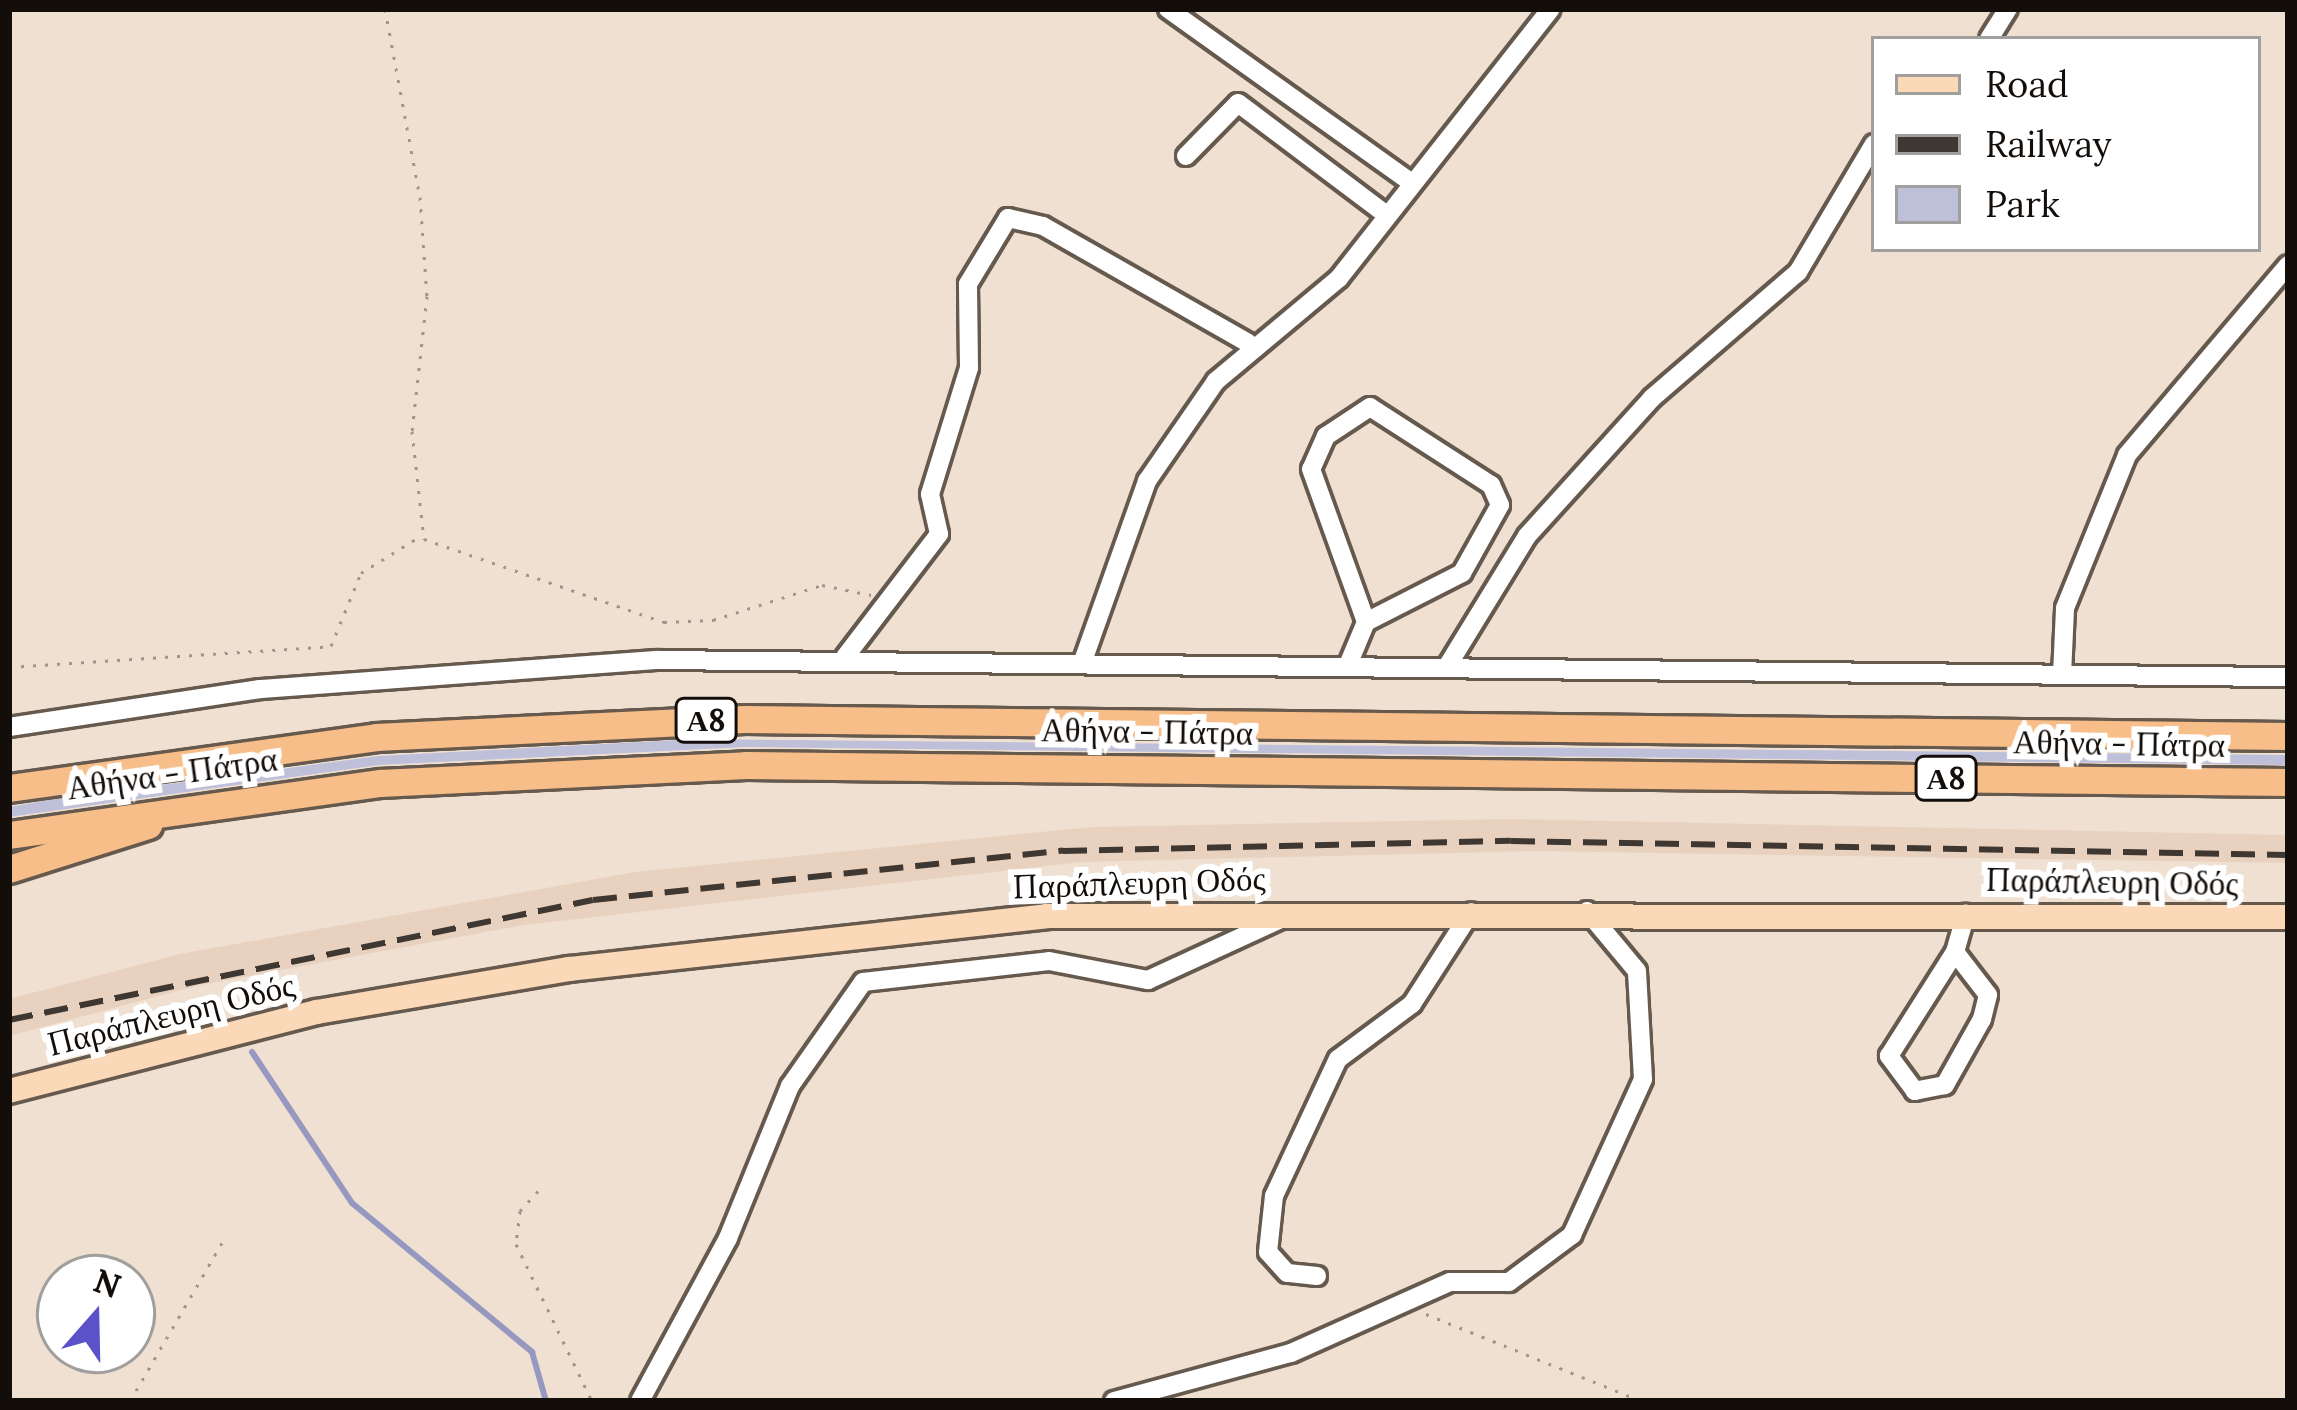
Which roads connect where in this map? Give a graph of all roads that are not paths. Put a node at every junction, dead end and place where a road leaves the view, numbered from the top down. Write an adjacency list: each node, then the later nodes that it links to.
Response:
1 (1168, 9): 7 (street)
2 (1551, 9): 7 (street)
3 (2008, 9): 4 (street)
4 (1991, 36)
5 (1871, 149): 15 (street)
6 (1186, 155): 8 (street)
7 (1412, 183): 8 (street)
8 (1384, 213): 10 (street)
9 (2288, 265): 16 (street)
10 (1248, 343): 12 (street); 13 (street)
11 (1366, 622): 11 (street); 14 (street)
12 (845, 658): 13 (street); 18 (street)
13 (1084, 658): 14 (street)
14 (1348, 664): 15 (street)
15 (1448, 665): 16 (street)
16 (2062, 675): 17 (street)
17 (2288, 677)
18 (9, 727)
19 (2288, 736): 21 (highway, Αθήνα - Πάτρα / Α8)
20 (2288, 782): 22 (highway, Αθήνα - Πάτρα / Α8)
21 (9, 788)
22 (218, 803): 23 (highway, Αθήνα - Πάτρα / Α8); 24 (highway)
23 (9, 835)
24 (9, 869)
25 (1298, 911): 27 (main road, Παράπλευρη Οδός); 31 (main road, Παράπλευρη Οδός); 33 (street)
26 (1587, 911): 27 (main road, Παράπλευρη Οδός); 28 (main road, Παράπλευρη Οδός); 34 (street)
27 (1471, 912): 32 (street)
28 (1966, 914): 29 (main road, Παράπλευρη Οδός); 30 (street)
29 (2288, 917)
30 (1955, 952): 30 (street)
31 (9, 1091)
32 (1316, 1276)
33 (640, 1401)
34 (1114, 1401)

